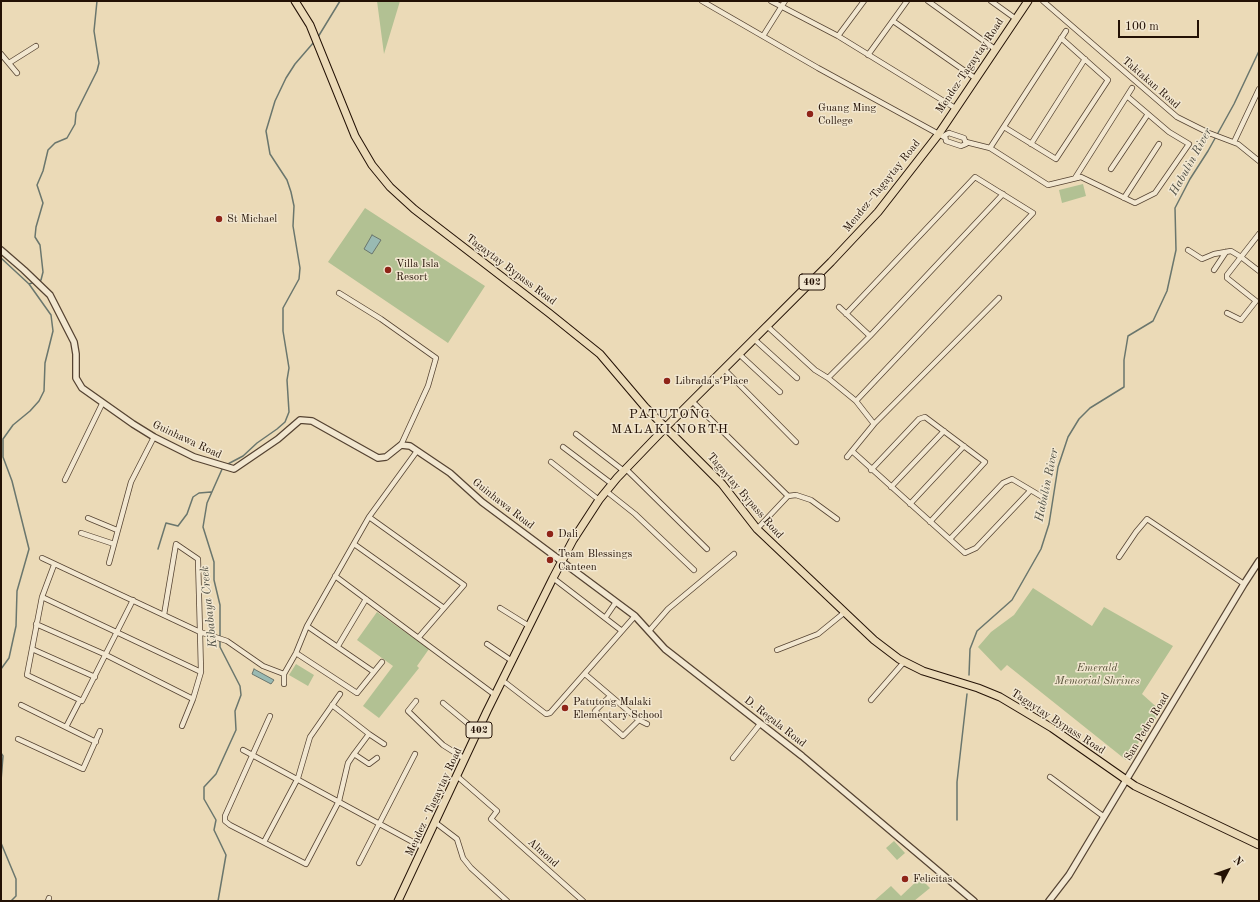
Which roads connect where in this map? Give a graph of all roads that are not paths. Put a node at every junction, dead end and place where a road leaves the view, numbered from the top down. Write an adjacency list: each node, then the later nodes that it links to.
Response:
1 (295, 1): 70 (main road, Tagaytay Bypass Road)
2 (702, 1): 15 (street)
3 (771, 1): 11 (street)
4 (785, 1): 11 (street)
5 (864, 1): 16 (street)
6 (907, 1): 13 (street)
7 (928, 1): 19 (street)
8 (991, 1): 12 (street)
9 (1028, 1): 12 (main road, Mendez-Tagaytay Road / 402)
10 (1043, 1): 36 (street, Taktakan Road)
11 (781, 7): 15 (street); 16 (street)
12 (1016, 19): 19 (main road, Mendez-Tagaytay Road / 402)
13 (893, 20): 21 (street); 25 (street)
14 (1066, 31): 17 (street)
15 (763, 36): 34 (street)
16 (838, 36): 21 (street)
17 (1061, 38): 22 (street); 33 (street)
18 (36, 46): 23 (street)
19 (995, 49): 25 (main road, Mendez-Tagaytay Road / 402)
20 (1, 54): 23 (street)
21 (868, 55): 30 (street)
22 (1085, 59): 37 (street); 37 (street)
23 (9, 63): 24 (street)
24 (17, 73)
25 (975, 78): 30 (main road, Mendez-Tagaytay Road / 402)
26 (1132, 88): 28 (street)
27 (1259, 89): 29 (street)
28 (1128, 97): 31 (street); 42 (street)
29 (1257, 99): 36 (street)
30 (955, 108): 32 (main road, Mendez-Tagaytay Road / 402)
31 (1148, 114): 41 (street); 44 (street)
32 (945, 124): 34 (main road, Mendez–Tagaytay Road / 402)
33 (1004, 128): 37 (street); 39 (street)
34 (941, 136): 35 (street); 35 (street); 58 (main road, Mendez–Tagaytay Road / 402)
35 (966, 142): 39 (street)
36 (1234, 142): 40 (street, Taktakan Road)
37 (1031, 144)
38 (1159, 144): 44 (street)
39 (990, 148): 42 (street)
40 (1259, 161)
41 (1111, 169)
42 (1075, 178): 44 (street)
43 (1003, 194): 57 (street); 59 (street); 67 (street)
44 (1124, 198)
45 (1259, 234): 49 (street)
46 (1, 250): 68 (street, Guinhawa Road)
47 (1188, 250): 48 (street)
48 (1226, 252): 49 (street); 50 (street)
49 (1241, 257): 51 (street); 54 (street)
50 (1214, 270)
51 (1259, 271)
52 (339, 293): 75 (street)
53 (999, 298): 69 (street)
54 (1257, 299): 56 (street)
55 (839, 307): 57 (street)
56 (1227, 313)
57 (846, 314): 59 (street)
58 (768, 326): 60 (main road, Mendez–Tagaytay Road / 402); 64 (street)
59 (870, 336): 64 (street)
60 (754, 339): 61 (main road, Mendez–Tagaytay Road / 402); 63 (street)
61 (739, 354): 62 (main road, Mendez–Tagaytay Road / 402); 65 (street)
62 (724, 369): 66 (main road, Mendez–Tagaytay Road / 402); 74 (street)
63 (797, 378)
64 (828, 378): 67 (street)
65 (780, 392)
66 (692, 401): 70 (main road, Mendez–Tagaytay Road / 402); 89 (street)
67 (856, 401): 69 (street)
68 (102, 404): 73 (street, Guinhawa Road); 84 (street)
69 (874, 424): 79 (street)
70 (666, 427): 82 (main road, Mendez–Tagaytay Road / 402); 97 (main road, Tagaytay Bypass Road)
71 (944, 431): 76 (street); 83 (street); 86 (street)
72 (576, 434): 82 (street)
73 (154, 438): 75 (street, Guinhawa Road); 98 (street)
74 (796, 442)
75 (401, 445): 78 (street, Guinhawa Road)
76 (964, 446): 92 (street); 96 (street)
77 (564, 447): 85 (street)
78 (417, 450): 93 (street); 107 (street, Guinhawa Road)
79 (852, 451): 80 (street); 83 (street)
80 (847, 457)
81 (550, 462): 91 (street)
82 (625, 470): 85 (main road, Mendez–Tagaytay Road / 402); 103 (street)
83 (871, 470): 86 (street)
84 (65, 480)
85 (612, 484): 87 (main road, Mendez–Tagaytay Road / 402)
86 (891, 487): 92 (street)
87 (606, 491): 91 (main road, Mendez–Tagaytay Road / 402); 111 (street)
88 (1030, 491): 90 (street); 100 (street); 100 (street)
89 (788, 496): 95 (street); 97 (street)
90 (1044, 498)
91 (599, 500): 107 (main road, Mendez–Tagaytay Road / 402)
92 (910, 504): 96 (street)
93 (369, 517): 102 (street); 119 (street)
94 (88, 518): 98 (street)
95 (837, 519)
96 (930, 522): 100 (street)
97 (757, 528): 121 (main road, Tagaytay Bypass Road)
98 (117, 530): 101 (street)
99 (81, 533): 101 (street)
100 (950, 539)
101 (114, 544): 109 (street)
102 (354, 544): 112 (street); 119 (street)
103 (706, 549)
104 (734, 554): 131 (street)
105 (1119, 557): 114 (street)
106 (42, 558): 110 (street)
107 (562, 561): 113 (main road, Mendez - Tagaytay Road / 402); 118 (street, D. Regala Road)
108 (1259, 561): 114 (street, San Pedro Road)
109 (108, 563)
110 (54, 565): 115 (street); 117 (street)
111 (694, 570)
112 (335, 576): 116 (street); 126 (street)
113 (553, 578): 124 (street); 127 (main road, Mendez - Tagaytay Road / 402)
114 (1244, 584): 181 (street, San Pedro Road)
115 (42, 596): 125 (street); 128 (street)
116 (366, 599): 132 (street); 134 (street)
117 (133, 600): 122 (street); 128 (street)
118 (616, 602): 123 (street, D. Regala Road); 124 (street)
119 (444, 608): 132 (street)
120 (500, 608): 127 (street)
121 (845, 612): 136 (street); 141 (main road, Tagaytay Bypass Road)
122 (164, 615): 130 (street); 130 (street)
123 (634, 616): 129 (street); 131 (street, D. Regala Road)
124 (605, 618): 129 (street)
125 (36, 624): 135 (street); 138 (street)
126 (307, 626): 134 (street); 137 (street)
127 (529, 626): 139 (main road, Mendez - Tagaytay Road / 402)
128 (117, 631): 138 (street); 142 (street)
129 (622, 631): 145 (street)
130 (200, 632): 142 (street); 144 (street)
131 (649, 632): 162 (street, D. Regala Road)
132 (419, 637): 150 (street)
133 (487, 644): 139 (street)
134 (338, 646): 143 (street)
135 (32, 649): 146 (street); 153 (street)
136 (777, 650)
137 (296, 653): 143 (street); 144 (street)
138 (104, 654): 146 (street); 152 (street)
139 (512, 661): 147 (main road, Mendez - Tagaytay Road / 402)
140 (382, 662): 143 (street)
141 (904, 662): 154 (street); 181 (main road, Tagaytay Bypass Road)
142 (201, 672): 152 (street)
143 (374, 672)
144 (284, 674): 148 (street)
145 (585, 674): 147 (street); 151 (street)
146 (95, 676): 153 (street)
147 (502, 680): 150 (main road, Mendez - Tagaytay Road / 402)
148 (284, 684)
149 (340, 694): 158 (street)
150 (495, 695): 166 (main road, Mendez - Tagaytay Road / 402)
151 (610, 696): 160 (street); 160 (street)
152 (193, 699): 163 (street)
153 (80, 700): 164 (street)
154 (871, 700)
155 (416, 701): 177 (street)
156 (443, 703): 166 (street)
157 (21, 705): 164 (street)
158 (332, 705): 167 (street); 180 (street)
159 (270, 716): 174 (street)
160 (639, 720): 161 (street)
161 (647, 724)
162 (760, 724): 176 (street); 193 (street, D. Regala Road)
163 (182, 726)
164 (66, 727): 169 (street)
165 (100, 731): 169 (street)
166 (478, 732): 177 (main road, Mendez - Tagaytay Road / 402)
167 (368, 734): 170 (street); 172 (street)
168 (18, 739): 169 (street)
169 (96, 742)
170 (384, 744)
171 (242, 750): 174 (street)
172 (354, 754): 175 (street); 182 (street)
173 (415, 754): 185 (street)
174 (253, 756): 180 (street); 186 (street)
175 (377, 758)
176 (733, 758)
177 (466, 760): 178 (main road, Mendez - Tagaytay Road / 402)
178 (458, 777): 184 (main road, Mendez - Tagaytay Road / 402); 192 (street, Almond)
179 (1050, 777): 183 (street)
180 (298, 778): 182 (street); 186 (street)
181 (1126, 781): 183 (street, San Pedro Road); 187 (main road, Tagaytay Bypass Road)
182 (339, 801): 185 (street); 186 (street)
183 (1103, 816): 194 (street, San Pedro Road)
184 (436, 823): 188 (main road, Mendez - Tagaytay Road / 402); 191 (street)
185 (380, 824): 188 (street); 189 (street)
186 (264, 842)
187 (1259, 845)
188 (424, 848): 190 (main road, Mendez - Tagaytay Road / 402)
189 (359, 863)
190 (398, 901)
191 (507, 901)
192 (583, 901)
193 (974, 901)
194 (1049, 901)

